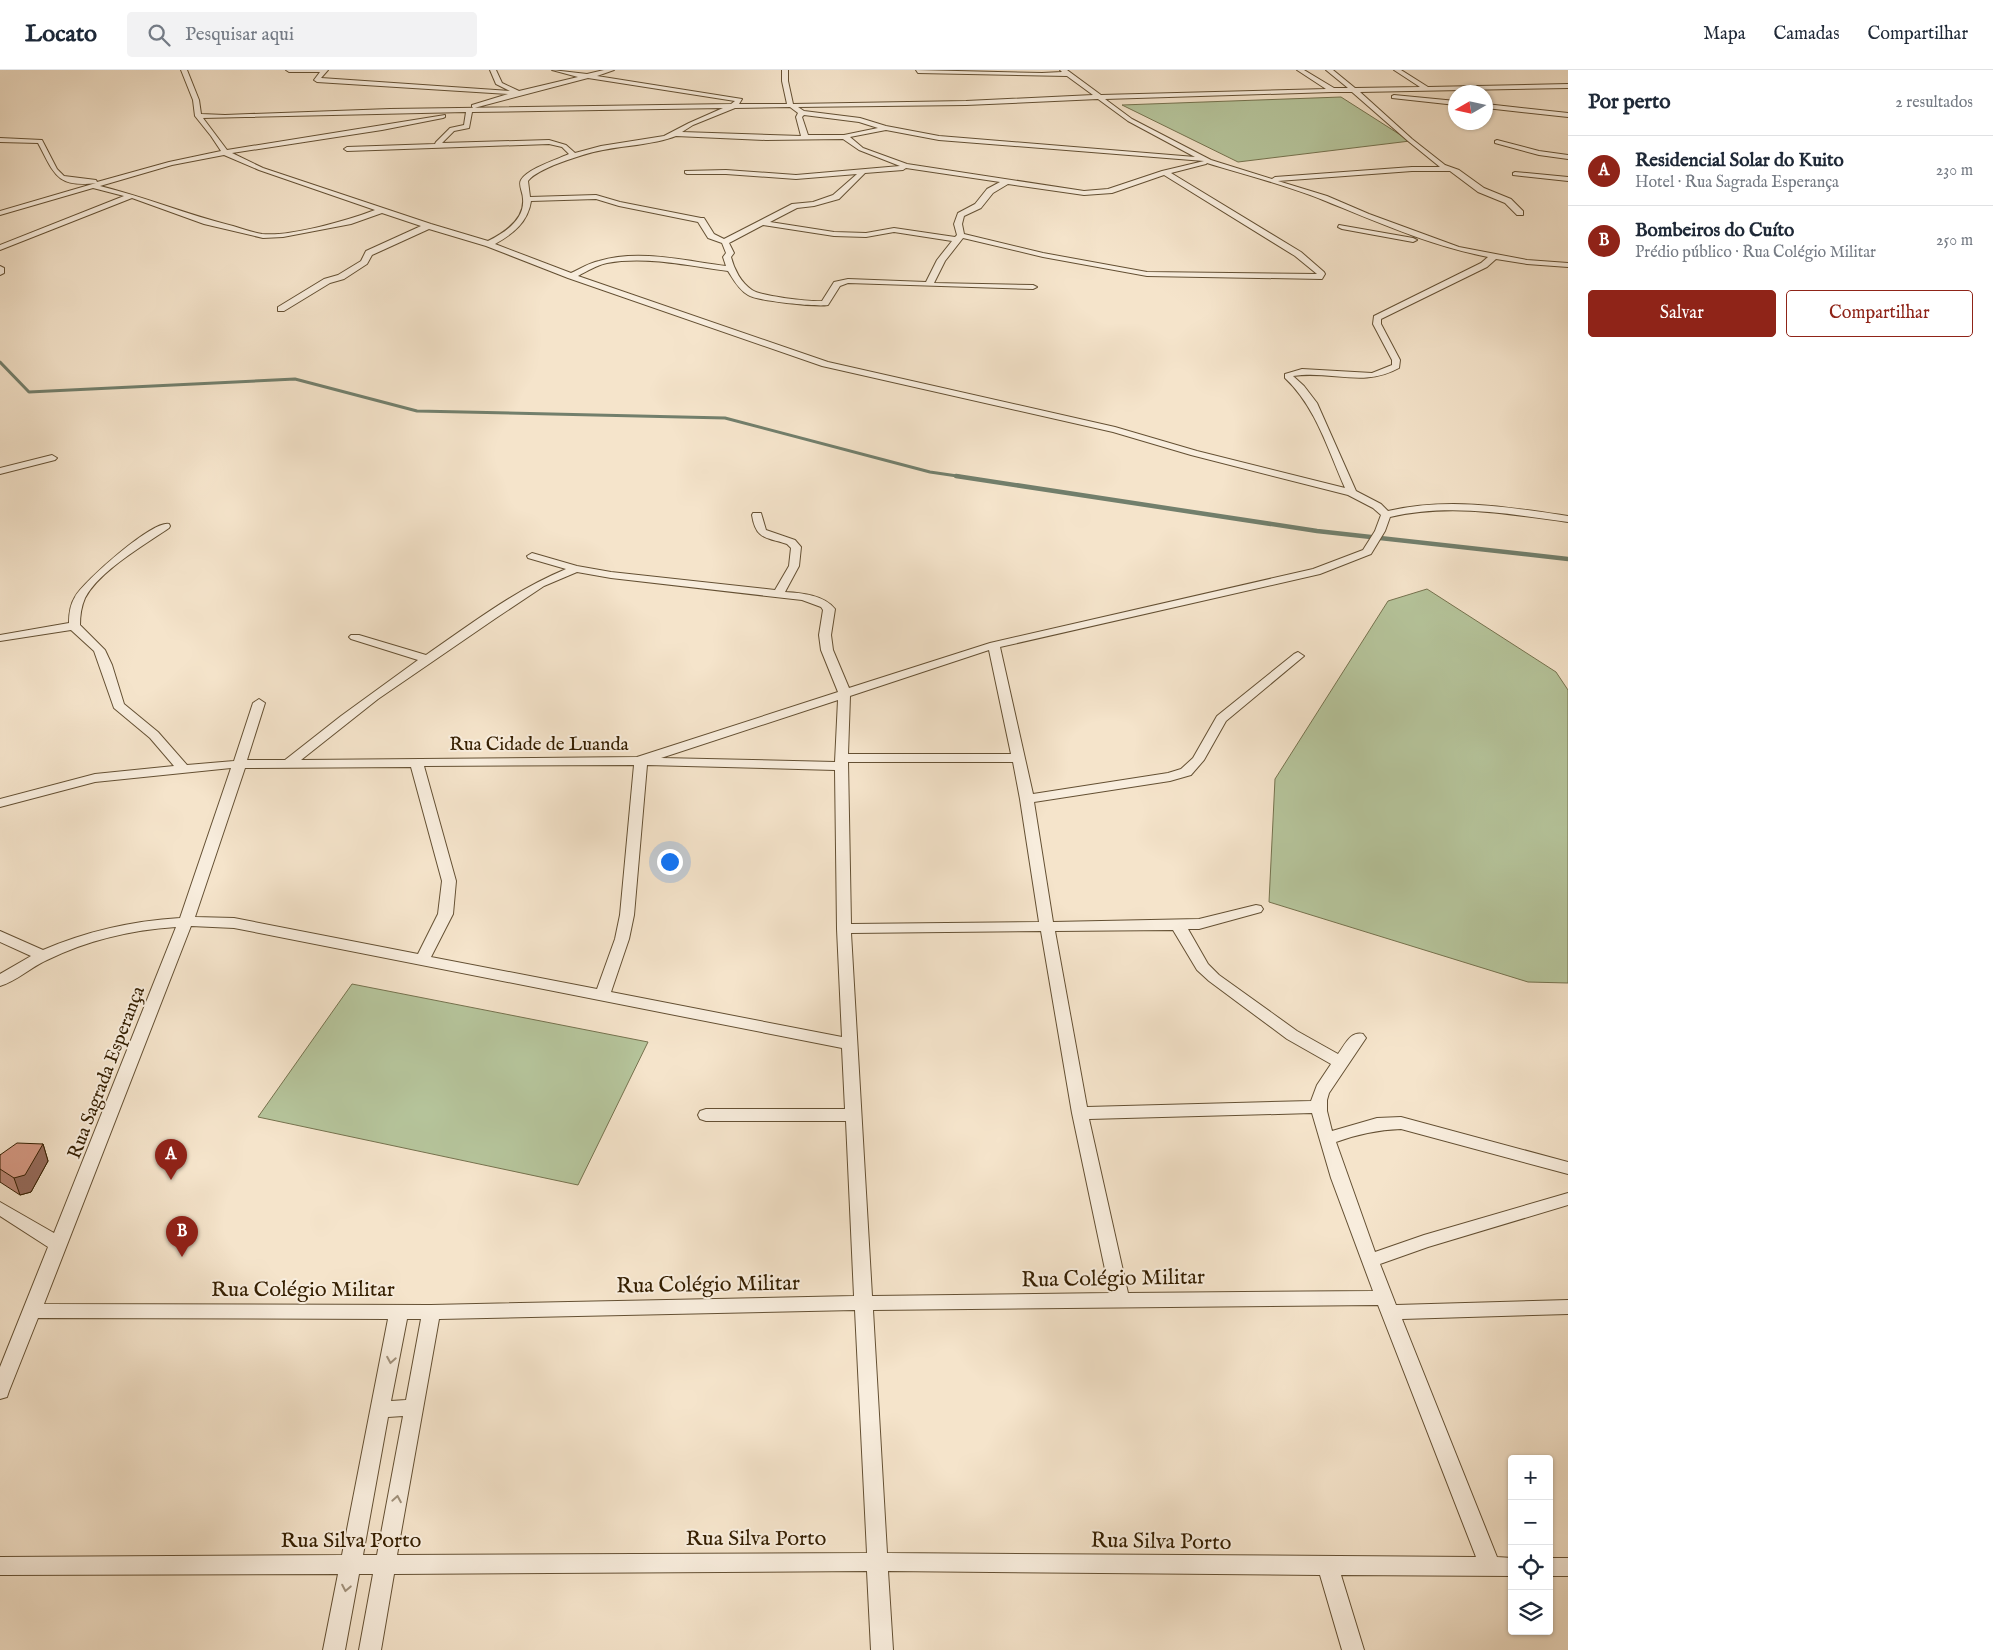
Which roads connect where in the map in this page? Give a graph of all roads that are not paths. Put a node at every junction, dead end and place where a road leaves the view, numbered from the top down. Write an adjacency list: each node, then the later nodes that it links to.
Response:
1 (184, 70): 30 (street)
2 (289, 70): 3 (street)
3 (325, 70): 19 (street)
4 (493, 70): 19 (street)
5 (555, 70): 13 (street)
6 (612, 70): 13 (street)
7 (785, 70): 22 (street)
8 (1300, 70): 18 (street)
9 (1329, 70): 15 (street)
10 (1398, 70): 17 (street)
11 (918, 72): 12 (street)
12 (1066, 72): 20 (street)
13 (583, 76): 19 (street); 23 (street)
14 (1568, 86): 17 (street)
15 (1354, 90): 16 (street); 18 (street); 47 (street)
16 (1366, 90): 17 (street); 21 (street)
17 (1429, 90)
18 (1334, 91): 20 (street)
19 (519, 93): 25 (street); 26 (street)
20 (1100, 97): 22 (street); 41 (street)
21 (1448, 102)
22 (791, 105): 23 (street); 28 (street)
23 (732, 107): 25 (street); 33 (street)
24 (1493, 107): 29 (street)
25 (542, 109): 26 (street)
26 (468, 110): 27 (street); 32 (street); 38 (street)
27 (345, 112): 30 (street); 32 (street)
28 (802, 113): 31 (street); 35 (street)
29 (1568, 115)
30 (198, 116): 40 (street)
31 (885, 128): 34 (street); 43 (street)
32 (342, 134): 40 (street)
33 (675, 134): 35 (street); 42 (street)
34 (845, 137): 35 (street); 46 (street)
35 (804, 138)
36 (0, 140): 54 (street)
37 (1497, 142): 44 (street)
38 (442, 146): 39 (street); 42 (street)
39 (347, 149)
40 (226, 153): 54 (street); 59 (street)
41 (1197, 153): 43 (street); 45 (street)
42 (574, 155): 58 (street)
43 (1180, 156): 45 (street)
44 (1568, 157)
45 (1209, 161): 49 (street); 53 (street)
46 (926, 169): 50 (street); 55 (street)
47 (1452, 169): 53 (street); 61 (street)
48 (687, 172): 50 (street)
49 (1164, 172): 55 (street); 65 (street)
50 (862, 173): 62 (street)
51 (1515, 174): 52 (street)
52 (1568, 179)
53 (1270, 180): 69 (street)
54 (104, 181): 56 (street)
55 (1007, 181): 65 (street)
56 (92, 186): 57 (street); 60 (street)
57 (132, 196): 59 (street); 68 (street)
58 (527, 199): 66 (street); 67 (street)
59 (382, 210): 63 (street)
60 (0, 213)
61 (1520, 213)
62 (763, 223): 65 (street); 66 (street)
63 (428, 226): 67 (street); 78 (street)
64 (1342, 226): 69 (street)
65 (959, 238): 76 (street)
66 (725, 242): 73 (street)
67 (489, 244): 75 (street)
68 (0, 248)
69 (1476, 253): 70 (street)
70 (1494, 256): 71 (street); 81 (street)
71 (1568, 265)
72 (0, 268): 74 (street)
73 (731, 270): 75 (street); 76 (street)
74 (0, 273)
75 (571, 276): 81 (street)
76 (929, 285): 77 (street)
77 (1033, 287)
78 (281, 309)
79 (52, 458): 80 (street)
80 (0, 471)
81 (1352, 493): 83 (street)
82 (757, 515): 88 (street)
83 (1386, 515): 84 (street); 92 (street)
84 (1568, 519)
85 (165, 526): 89 (street)
86 (532, 556): 87 (street)
87 (576, 569): 88 (street); 94 (street)
88 (779, 593): 95 (street)
89 (74, 626): 91 (street); 103 (street)
90 (355, 637): 94 (street)
91 (0, 638)
92 (994, 645): 95 (street); 97 (street)
93 (1298, 656): 104 (street)
94 (427, 659): 101 (street)
95 (844, 692): 98 (street); 100 (street)
96 (258, 703): 102 (street, Rua Sagrada Esperança)
97 (1018, 758): 100 (street, Rua Cidade de Luanda); 104 (street)
98 (641, 761): 99 (street, Rua Cidade de Luanda); 100 (street, Rua Cidade de Luanda); 115 (street)
99 (416, 762): 101 (street, Rua Cidade de Luanda); 113 (street)
100 (841, 762): 110 (street)
101 (290, 763): 102 (street, Rua Cidade de Luanda)
102 (238, 764): 103 (street, Rua Cidade de Luanda); 107 (street, Rua Sagrada Esperança)
103 (184, 770): 105 (street, Rua Cidade de Luanda)
104 (1027, 798): 109 (street)
105 (0, 803)
106 (1256, 910): 108 (street)
107 (186, 921): 112 (street); 113 (street); 127 (street, Rua Sagrada Esperança)
108 (1178, 926): 109 (street); 118 (street)
109 (1047, 927): 110 (street); 120 (street)
110 (844, 929): 117 (street)
111 (0, 936): 112 (street)
112 (43, 956): 114 (street)
113 (422, 960): 115 (street)
114 (0, 981)
115 (602, 996): 117 (street)
116 (1358, 1038): 118 (street)
117 (849, 1044): 122 (street)
118 (1341, 1063): 119 (street)
119 (1318, 1107): 120 (street); 123 (street)
120 (1080, 1113): 129 (street)
121 (706, 1115): 122 (street)
122 (855, 1115): 130 (street)
123 (1327, 1139): 124 (street); 128 (street)
124 (1568, 1168)
125 (1568, 1199): 128 (street)
126 (0, 1208): 127 (street)
127 (58, 1245): 133 (street, Rua Sagrada Esperança)
128 (1370, 1261): 131 (street)
129 (1121, 1301): 130 (street, Rua Colégio Militar); 131 (street, Rua Colégio Militar)
130 (863, 1303): 135 (street, Rua Colégio Militar); 139 (street)
131 (1387, 1305): 132 (street, Rua Colégio Militar); 144 (street)
132 (1568, 1307)
133 (32, 1311): 134 (street, Rua Colégio Militar); 136 (street, Rua Sagrada Esperança)
134 (399, 1312): 135 (street, Rua Colégio Militar); 138 (street, one-way to 138)
135 (431, 1312): 137 (street)
136 (0, 1391)
137 (413, 1408): 138 (street); 141 (street, one-way to 137)
138 (382, 1409): 140 (street)
139 (878, 1562): 141 (street, Rua Silva Porto); 143 (street, Rua Silva Porto); 150 (street)
140 (351, 1563): 141 (street, Rua Silva Porto); 142 (street, Rua Silva Porto); 148 (street, one-way to 148)
141 (385, 1563): 149 (street)
142 (0, 1566)
143 (1328, 1567): 144 (street, Rua Silva Porto); 151 (street)
144 (1490, 1567): 145 (street, Rua Silva Porto)
145 (1508, 1567)
146 (1553, 1567): 147 (street)
147 (1568, 1567)
148 (334, 1650)
149 (370, 1650)
150 (882, 1650)
151 (1353, 1650)

